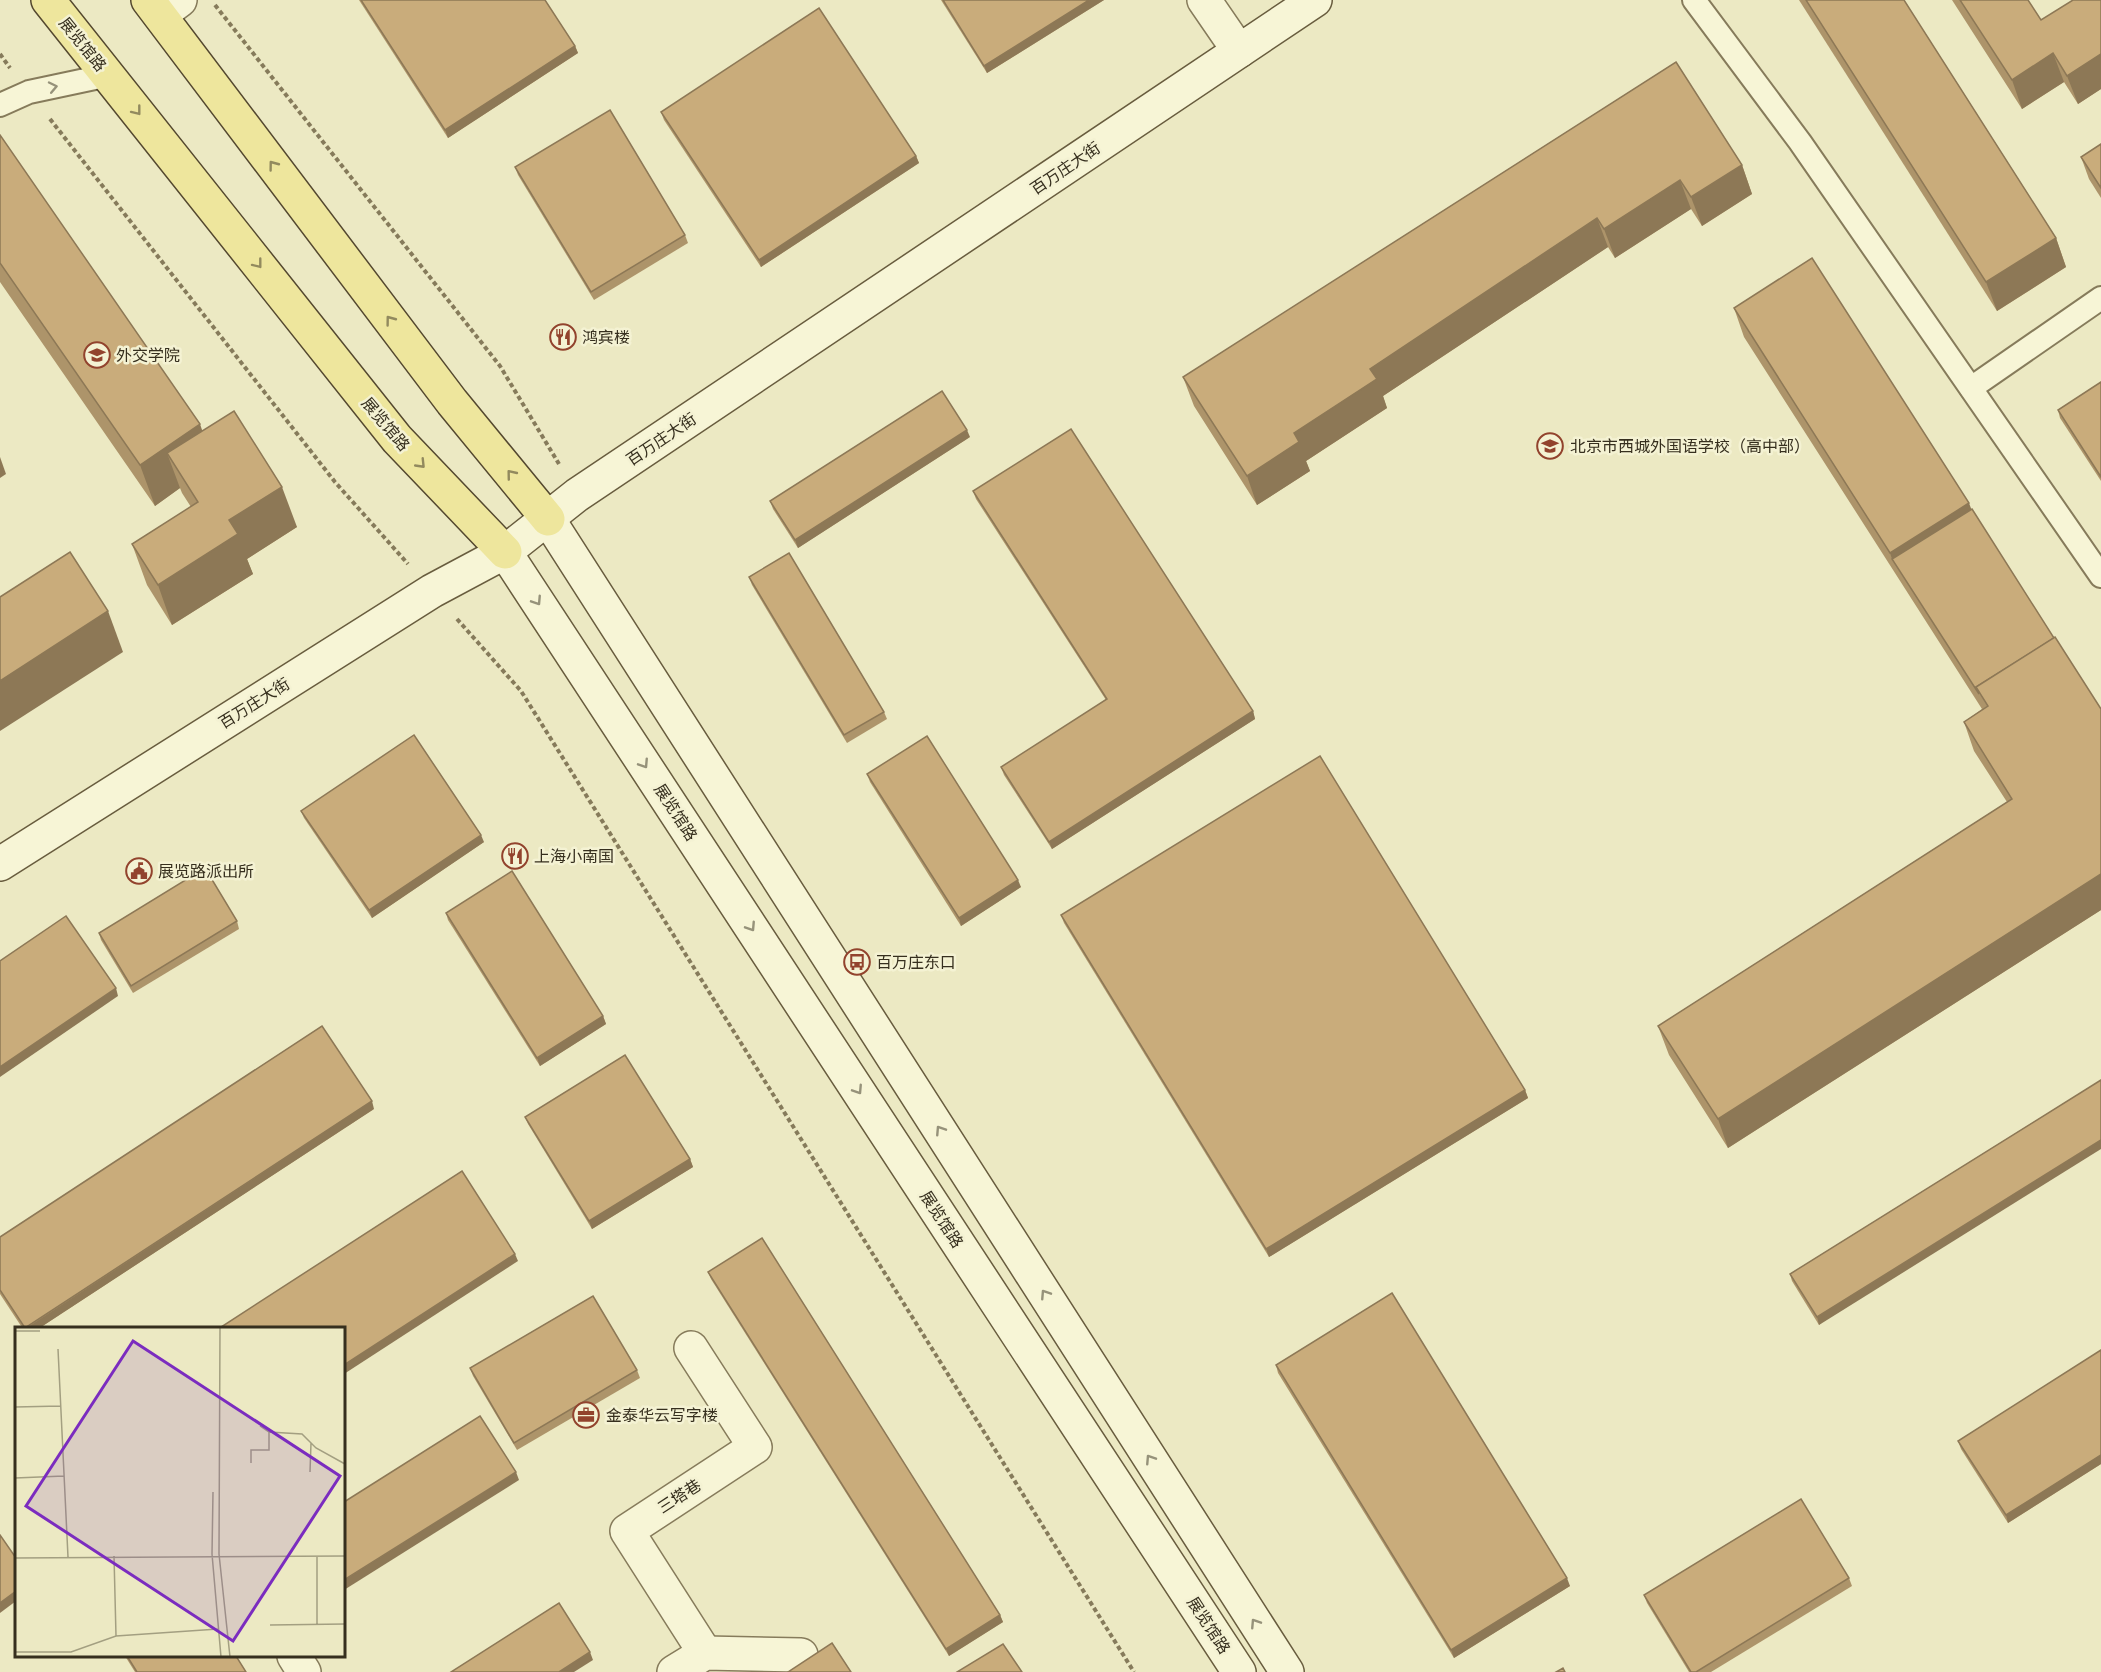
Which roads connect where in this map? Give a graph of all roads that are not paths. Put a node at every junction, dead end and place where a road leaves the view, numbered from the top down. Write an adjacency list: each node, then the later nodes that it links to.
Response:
1 (48, 0): 7 (main road, 展览馆路)
2 (1204, 0): 6 (main road)
3 (1315, 0): 6 (main road, 百万庄大街)
4 (1695, 0): 10 (lane)
5 (162, 5): 11 (main road, one-way to 5)
6 (1239, 51): 11 (main road, 百万庄大街)
7 (109, 75): 8 (lane, one-way to 7); 12 (main road, 展览馆路, one-way to 12)
8 (0, 105)
9 (2101, 298): 10 (lane)
10 (1971, 388): 13 (lane)
11 (548, 519): 12 (main road, 百万庄大街); 22 (main road, one-way to 11)
12 (505, 552): 14 (main road, 百万庄大街); 21 (main road, 展览馆路, one-way to 21)
13 (2101, 576)
14 (0, 864)
15 (691, 1348): 16 (main road, 三塔巷)
16 (705, 1653): 17 (main road); 20 (main road)
17 (801, 1654)
18 (295, 1657): 19 (main road)
19 (304, 1672)
20 (674, 1672)
21 (1239, 1672)
22 (1287, 1672)

